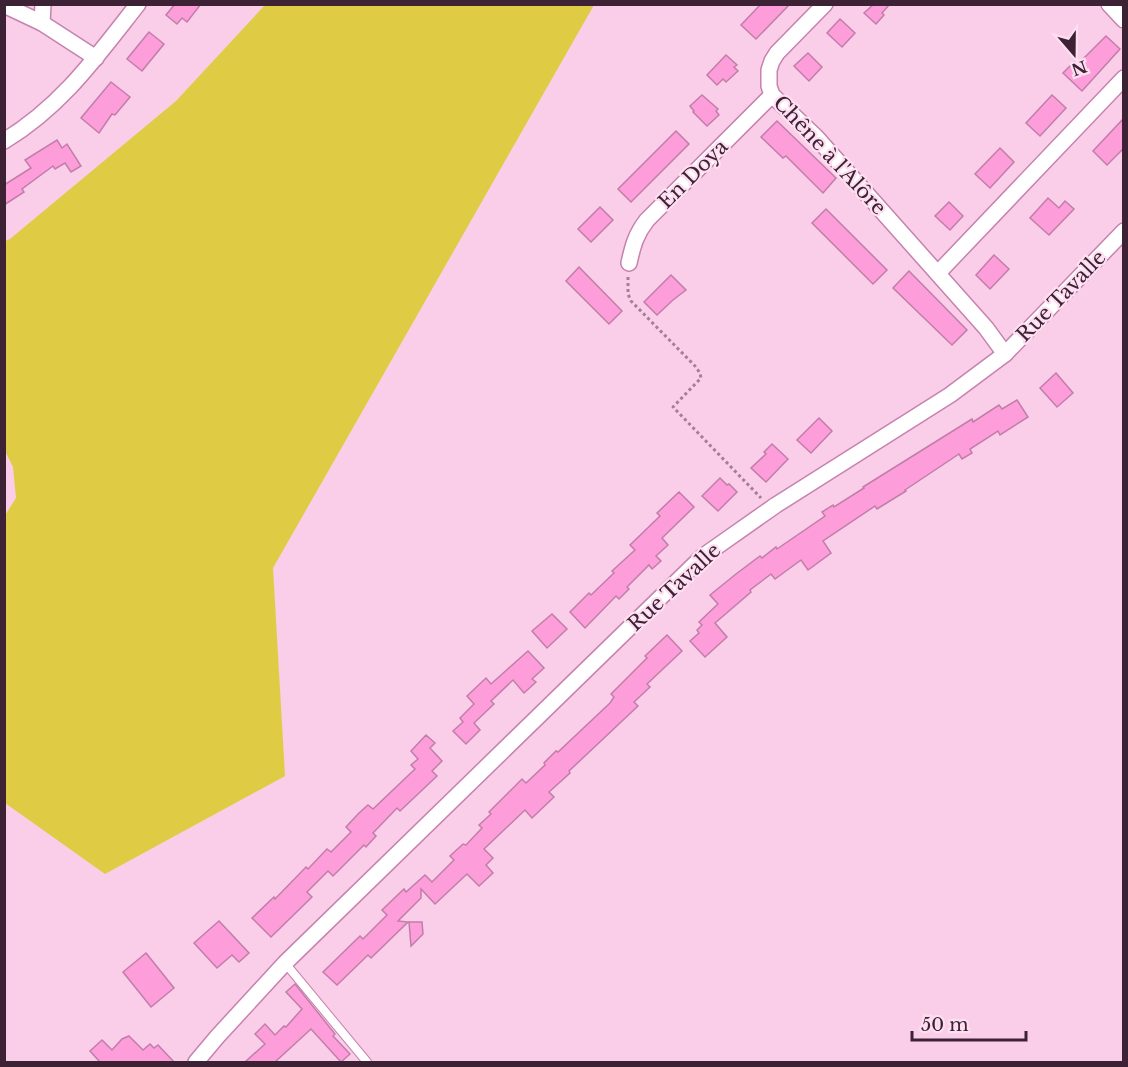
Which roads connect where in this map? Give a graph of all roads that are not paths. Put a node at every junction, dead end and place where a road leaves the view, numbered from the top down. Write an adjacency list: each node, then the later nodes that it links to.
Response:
1 (4, 4): 7 (street)
2 (43, 4): 7 (street)
3 (138, 4): 8 (street)
4 (825, 4): 10 (street, Chêne à l'Alôre)
5 (1109, 4): 6 (street)
6 (1124, 20)
7 (42, 23): 8 (street)
8 (96, 58): 11 (street)
9 (1124, 78): 14 (street)
10 (772, 95): 13 (street, En Doya); 14 (street, Chêne à l'Alôre)
11 (4, 141)
12 (1124, 231): 15 (street, Rue Tavalle)
13 (629, 263)
14 (938, 273): 15 (street, Chêne à l'Alôre)
15 (1005, 354): 16 (street, Rue Tavalle)
16 (285, 963): 17 (street, Rue Tavalle); 18 (lane)
17 (196, 1062)
18 (367, 1062)

